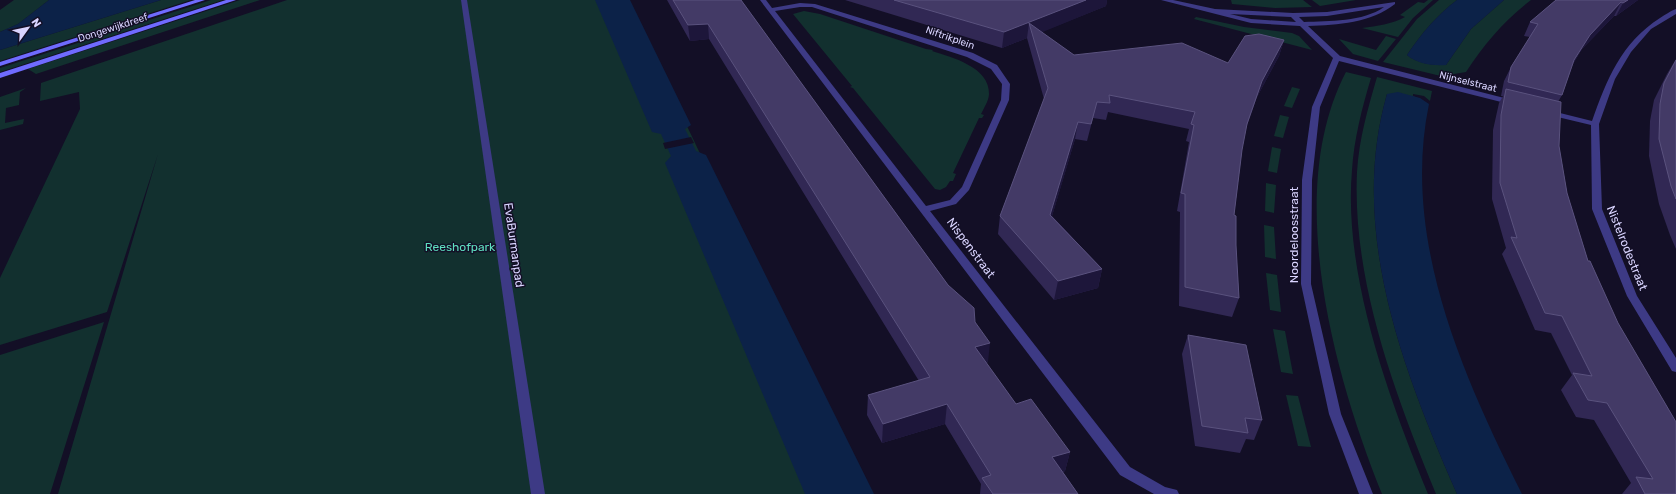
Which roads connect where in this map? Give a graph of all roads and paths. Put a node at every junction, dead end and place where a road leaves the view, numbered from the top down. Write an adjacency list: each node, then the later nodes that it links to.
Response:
1 (202, 0): 13 (street, Dongewijkdreef)
2 (233, 0): 14 (street, Dongewijkdreef)
3 (464, 0): 20 (street, EvaBurmanpad)
4 (762, 0): 7 (street, Nispenstraat)
5 (1164, 0): 8 (street)
6 (1396, 2): 10 (street); 11 (street)
7 (770, 10): 18 (street, Nispenstraat); 18 (street, Niftrikplein)
8 (1215, 11): 10 (street); 11 (street)
9 (1676, 11): 17 (street, Nistelrodestraat)
10 (1293, 15): 11 (street)
11 (1302, 24): 12 (street)
12 (1337, 58): 15 (street, Nijnselstraat); 22 (street, Noordeloosstraat)
13 (0, 64)
14 (0, 76)
15 (1520, 105)
16 (1542, 111): 17 (street)
17 (1595, 124): 19 (street, Nistelrodestraat)
18 (925, 210): 21 (street, Nispenstraat)
19 (1676, 368)
20 (538, 494)
21 (1172, 494)
22 (1366, 494)

